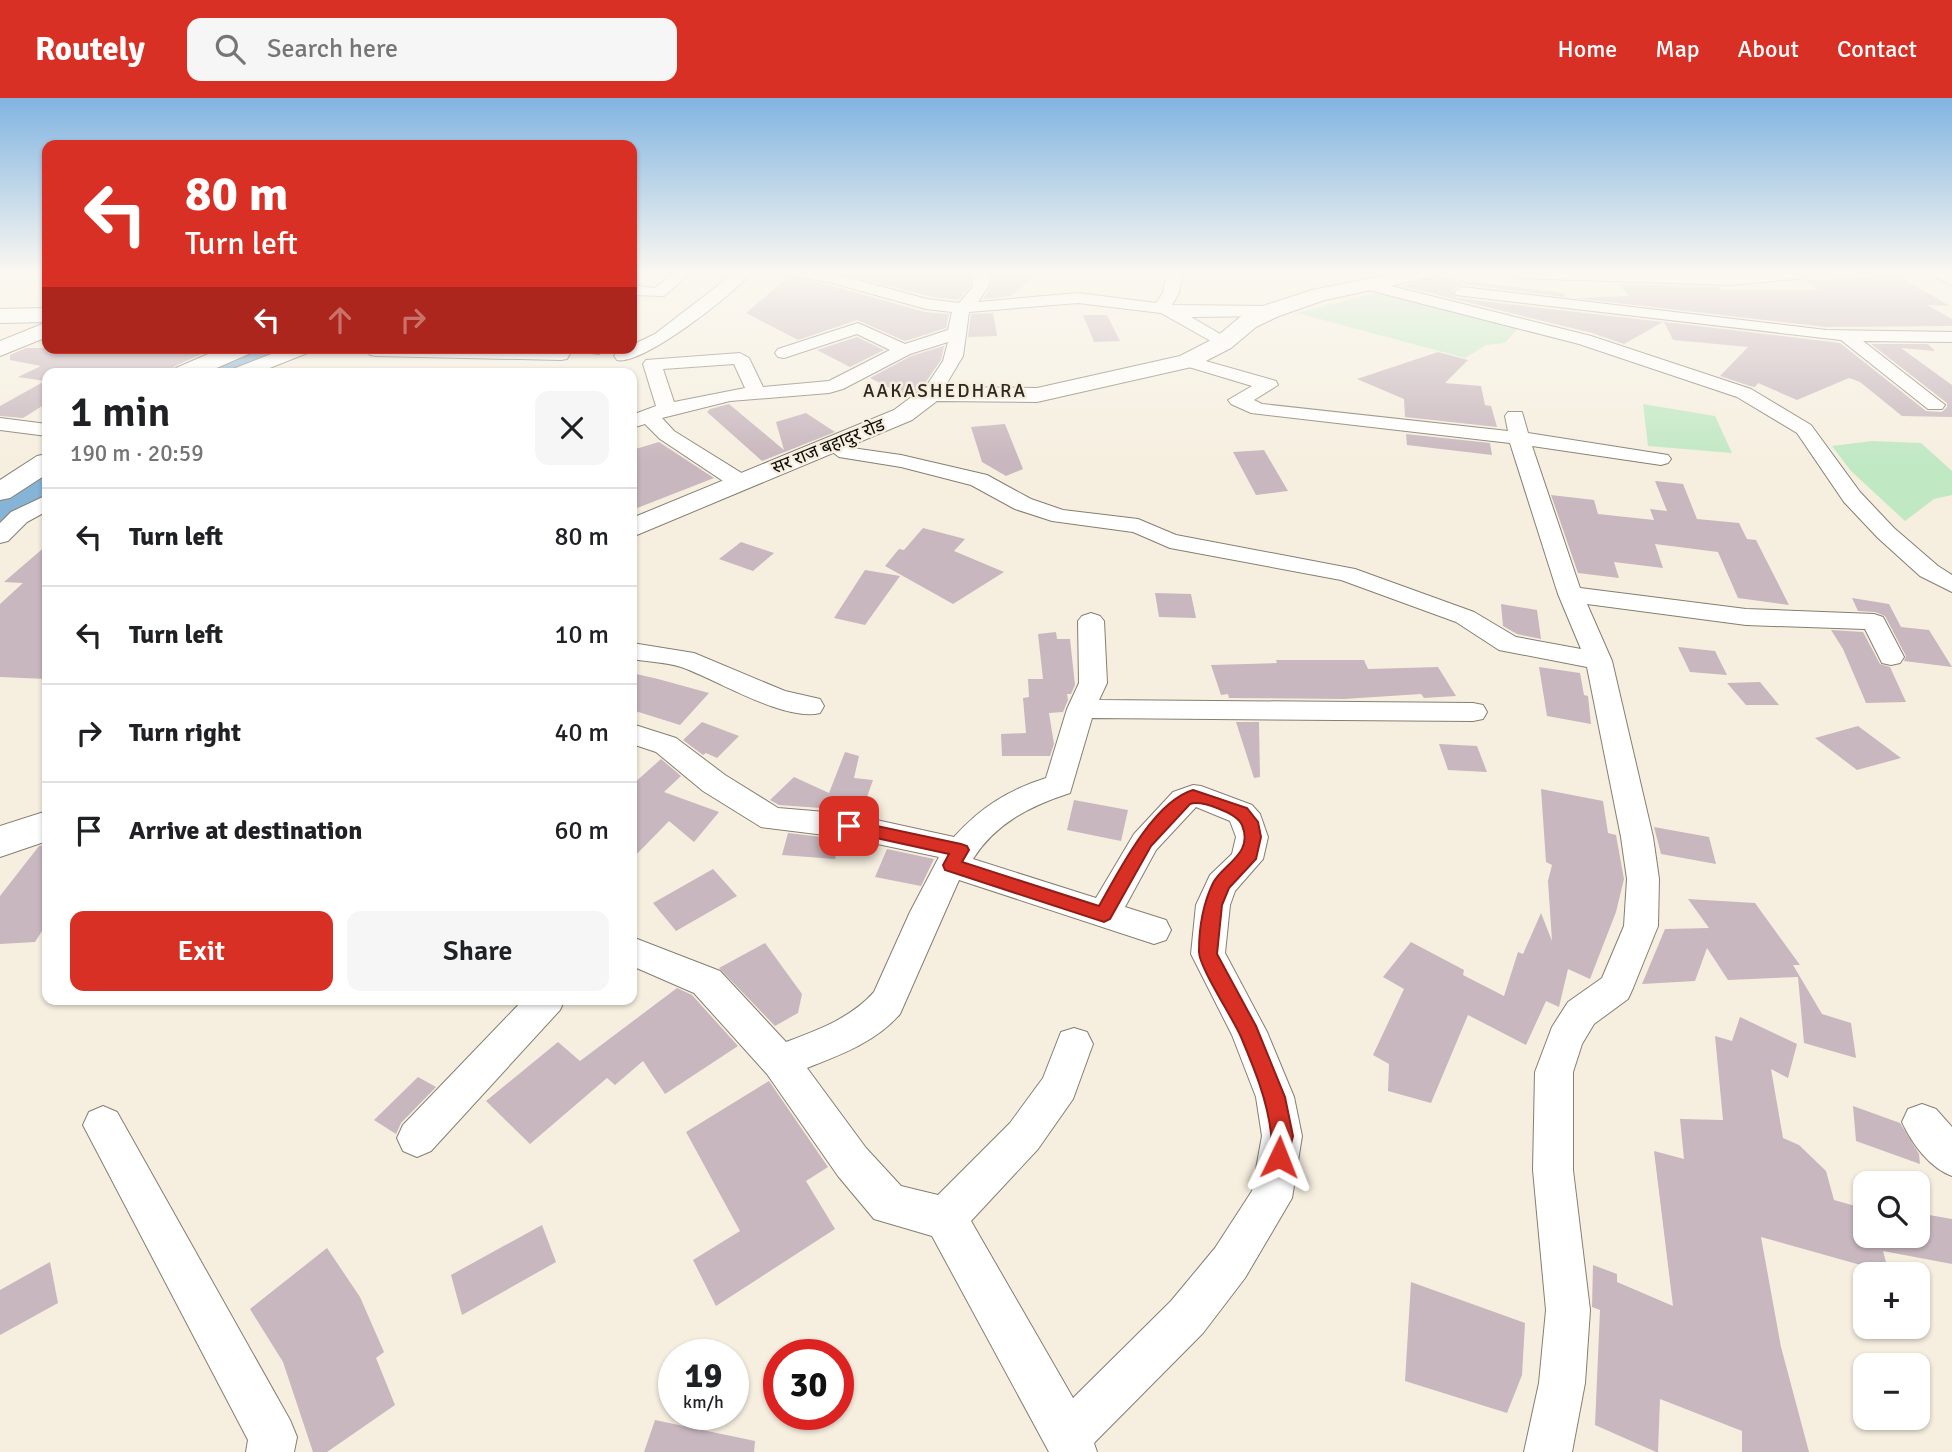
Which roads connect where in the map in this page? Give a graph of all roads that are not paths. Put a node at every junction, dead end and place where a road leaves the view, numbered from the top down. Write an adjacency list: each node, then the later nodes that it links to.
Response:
1 (30, 336): 18 (street)
2 (664, 336): 19 (street)
3 (834, 336): 21 (street)
4 (875, 336): 20 (street)
5 (947, 336): 20 (street)
6 (959, 336): 33 (street)
7 (1211, 336): 16 (street)
8 (1231, 336): 16 (street)
9 (1588, 336): 17 (street)
10 (1633, 336): 17 (street)
11 (1839, 336): 14 (street)
12 (1851, 336): 14 (street)
13 (1927, 336): 15 (street)
14 (1847, 337): 34 (street)
15 (1952, 337)
16 (1223, 343): 28 (street)
17 (1633, 343): 47 (street)
18 (0, 349)
19 (637, 349)
20 (904, 350): 32 (street)
21 (784, 353)
22 (229, 354): 29 (street)
23 (289, 354): 30 (street)
24 (483, 354): 25 (street); 31 (street)
25 (561, 354)
26 (626, 354): 27 (street)
27 (622, 356)
28 (1188, 361): 33 (street); 37 (street)
29 (196, 368)
30 (253, 368)
31 (469, 368)
32 (756, 392): 35 (street); 35 (street)
33 (931, 394): 39 (street, सर राज बहादुर रोड)
34 (1935, 405)
35 (649, 416): 42 (street)
36 (0, 424): 38 (street)
37 (1517, 427): 40 (street); 48 (street)
38 (42, 428)
39 (832, 444): 42 (street, सर राज बहादुर रोड); 52 (street)
40 (1661, 459)
41 (42, 465): 43 (street)
42 (740, 482): 45 (street, सर राज बहादुर रोड)
43 (0, 492)
44 (42, 505): 46 (street)
45 (637, 526)
46 (0, 536)
47 (1952, 585)
48 (1570, 594): 51 (street); 52 (street)
49 (1091, 621): 54 (street)
50 (637, 652): 53 (street)
51 (1891, 657)
52 (1599, 662): 74 (street)
53 (810, 706)
54 (1081, 709): 55 (street); 60 (street)
55 (1473, 712)
56 (637, 736): 60 (street)
57 (42, 827): 59 (street)
58 (42, 834): 59 (street)
59 (0, 842)
60 (956, 858): 61 (street); 66 (street)
61 (1104, 914): 62 (street); 72 (street)
62 (1154, 930)
63 (637, 953): 66 (street)
64 (541, 1005): 69 (street)
65 (1074, 1044): 71 (street)
66 (780, 1062): 71 (street)
67 (1922, 1122): 70 (street)
68 (103, 1125): 73 (street)
69 (417, 1138)
70 (1952, 1157)
71 (945, 1218): 72 (street)
72 (1071, 1444)
73 (270, 1452)
74 (1548, 1452)

